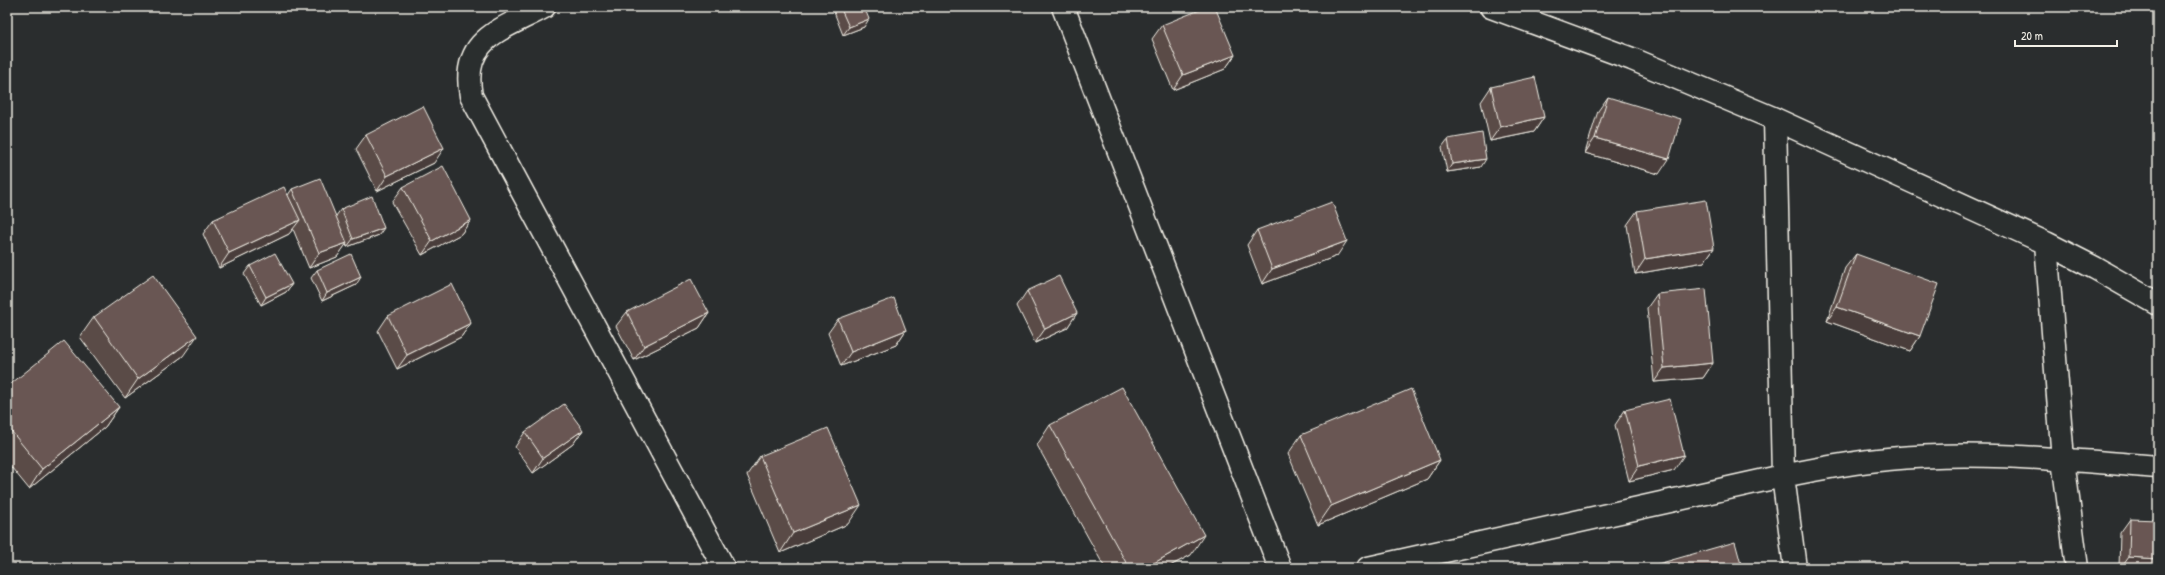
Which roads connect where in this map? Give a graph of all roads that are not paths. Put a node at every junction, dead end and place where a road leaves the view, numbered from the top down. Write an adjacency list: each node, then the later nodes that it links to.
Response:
1 (544, 7): 10 (street)
2 (1063, 7): 11 (street)
3 (1491, 7): 4 (street)
4 (1775, 119): 5 (street); 9 (street)
5 (2046, 243): 6 (street); 7 (street)
6 (2158, 304)
7 (2063, 460): 8 (street); 9 (street); 14 (street)
8 (2158, 467)
9 (1783, 476): 12 (street); 13 (street)
10 (724, 568)
11 (1280, 568)
12 (1368, 568)
13 (1795, 568)
14 (2077, 568)

